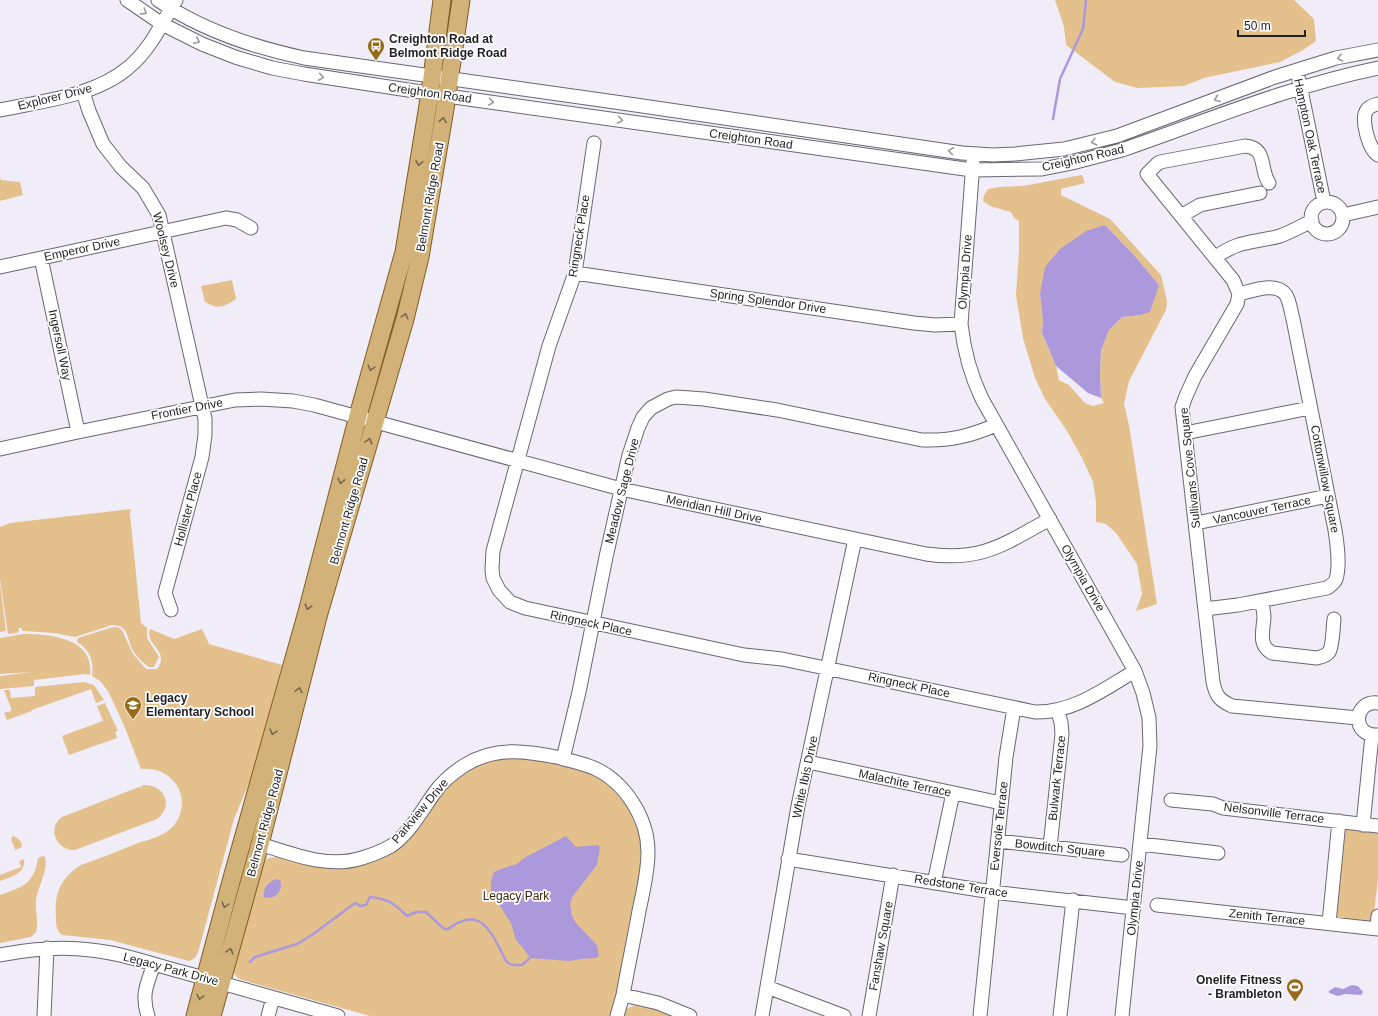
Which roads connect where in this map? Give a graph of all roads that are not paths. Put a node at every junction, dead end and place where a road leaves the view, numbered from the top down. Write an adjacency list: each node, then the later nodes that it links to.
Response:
1 (127, 0): 6 (street, Creighton Road, one-way to 6)
2 (158, 0): 5 (street, Creighton Road)
3 (442, 0): 10 (main road, Belmont Ridge Road)
4 (461, 0): 11 (main road, Belmont Ridge Road)
5 (174, 5): 6 (street, Explorer Drive); 10 (street, Creighton Road)
6 (162, 24): 13 (street, Explorer Drive); 14 (street, Creighton Road, one-way to 14)
7 (1378, 50): 9 (street, Creighton Road, one-way to 9)
8 (1378, 68): 12 (street, Creighton Road)
9 (1296, 71): 12 (street, Hampton Oak Terrace); 19 (street, Creighton Road, one-way to 19)
10 (432, 76): 11 (street, Creighton Road); 14 (main road, Belmont Ridge Road)
11 (450, 78): 15 (main road, Belmont Ridge Road); 19 (street, Creighton Road, one-way to 11)
12 (1300, 88): 21 (street, Creighton Road); 24 (street, Hampton Oak Terrace)
13 (83, 92): 17 (street, Explorer Drive); 30 (street, Woolsey Drive)
14 (430, 93): 15 (street, Creighton Road); 39 (main road, Belmont Ridge Road, one-way to 39)
15 (447, 96): 21 (street, Creighton Road, one-way to 21); 40 (main road, Belmont Ridge Road, one-way to 15)
16 (1378, 104): 20 (street)
17 (0, 110)
18 (594, 143): 34 (street, Ringneck Place)
19 (974, 154): 21 (street, Olympia Drive)
20 (1378, 155)
21 (972, 170): 36 (street, Olympia Drive)
22 (1269, 183): 27 (street)
23 (1260, 193): 27 (street)
24 (1324, 202): 26 (street); 28 (street)
25 (1378, 207): 26 (street)
26 (1343, 215): 28 (street)
27 (1181, 216): 32 (street)
28 (1312, 221): 32 (street)
29 (251, 228): 30 (street, Emperor Drive)
30 (164, 232): 31 (street, Emperor Drive); 37 (street, Woolsey Drive)
31 (41, 258): 33 (street, Emperor Drive); 42 (street, Ingersoll Way)
32 (1215, 258): 35 (street)
33 (0, 267)
34 (575, 273): 36 (street, Spring Splendor Drive); 45 (street, Ringneck Place)
35 (1239, 294): 38 (street, Cottonwillow Square); 43 (street, Sullivans Cove Square)
36 (961, 324): 41 (street, Olympia Drive)
37 (201, 406): 39 (street, Frontier Drive); 42 (street, Frontier Drive); 53 (street, Hollister Place)
38 (1310, 408): 43 (street); 47 (street, Cottonwillow Square)
39 (358, 416): 40 (street, Frontier Drive); 89 (main road, Belmont Ridge Road, one-way to 89)
40 (375, 421): 45 (street, Meridian Hill Drive); 72 (main road, Belmont Ridge Road, one-way to 40)
41 (996, 425): 46 (street, Meadow Sage Drive); 48 (street, Olympia Drive)
42 (78, 432): 44 (street, Frontier Drive)
43 (1185, 433): 49 (street, Sullivans Cove Square)
44 (0, 449)
45 (517, 461): 46 (street, Meridian Hill Drive); 55 (street, Ringneck Place)
46 (621, 489): 50 (street, Meridian Hill Drive); 55 (street, Meadow Sage Drive)
47 (1328, 496): 49 (street, Vancouver Terrace); 51 (street, Cottonwillow Square)
48 (1050, 519): 50 (street, Meridian Hill Drive); 57 (street, Olympia Drive)
49 (1196, 523): 52 (street, Sullivans Cove Square)
50 (855, 540): 56 (street, White Ibis Drive)
51 (1262, 601): 52 (street, Cottonwillow Square); 54 (street)
52 (1205, 609): 61 (street, Sullivans Cove Square)
53 (171, 610)
54 (1334, 619)
55 (593, 624): 56 (street, Ringneck Place); 63 (street, Meadow Sage Drive)
56 (827, 668): 59 (street, Ringneck Place); 64 (street, White Ibis Drive)
57 (1135, 671): 60 (street, Ringneck Place); 73 (street, Olympia Drive)
58 (1378, 703): 61 (street)
59 (1014, 708): 60 (street, Ringneck Place); 67 (street, Eversole Terrace)
60 (1057, 710): 74 (street, Bulwark Terrace)
61 (1358, 718): 62 (street)
62 (1375, 735): 69 (street)
63 (563, 759): 72 (street, Parkview Drive); 92 (street, Parkview Drive)
64 (808, 762): 65 (street, Malachite Terrace); 77 (street, White Ibis Drive)
65 (953, 793): 67 (street, Malachite Terrace); 79 (street)
66 (1170, 800): 68 (street, Nelsonville Terrace)
67 (1001, 803): 71 (street, Eversole Terrace)
68 (1339, 821): 69 (street, Nelsonville Terrace); 84 (street)
69 (1363, 825): 70 (street, Nelsonville Terrace)
70 (1378, 826)
71 (998, 841): 74 (street, Bowditch Square); 80 (street, Eversole Terrace)
72 (260, 844): 90 (main road, Belmont Ridge Road, one-way to 72)
73 (1140, 844): 75 (street); 83 (street, Olympia Drive)
74 (1050, 847): 76 (street, Bowditch Square)
75 (1218, 853)
76 (1122, 855)
77 (788, 859): 78 (street, Redstone Terrace); 91 (street, White Ibis Drive)
78 (893, 875): 79 (street, Redstone Terrace); 104 (street, Fanshaw Square)
79 (934, 883): 80 (street, Redstone Terrace)
80 (992, 892): 81 (street, Redstone Terrace); 105 (street, Eversole Terrace)
81 (1072, 900): 83 (street, Redstone Terrace); 106 (street)
82 (1157, 905): 84 (street, Zenith Terrace)
83 (1134, 908): 107 (street, Olympia Drive)
84 (1329, 923): 85 (street, Zenith Terrace)
85 (1378, 925)
86 (47, 948): 87 (street, Legacy Park Drive); 88 (street, Legacy Park Drive); 94 (street)
87 (0, 955)
88 (154, 964): 89 (street, Legacy Park Drive); 95 (street)
89 (204, 978): 90 (street, Legacy Park Drive); 96 (main road, Belmont Ridge Road, one-way to 96)
90 (221, 982): 93 (street, Legacy Park Drive); 97 (main road, Belmont Ridge Road)
91 (767, 987): 102 (street, White Ibis Drive); 103 (street)
92 (623, 995): 100 (street, Parkview Drive); 101 (street)
93 (273, 998): 98 (street); 99 (street, Legacy Park Drive)
94 (44, 1016)
95 (148, 1016)
96 (195, 1016)
97 (212, 1016)
98 (268, 1016)
99 (338, 1016)
100 (617, 1016)
101 (690, 1016)
102 (762, 1016)
103 (844, 1016)
104 (869, 1016)
105 (980, 1016)
106 (1060, 1016)
107 (1122, 1016)

